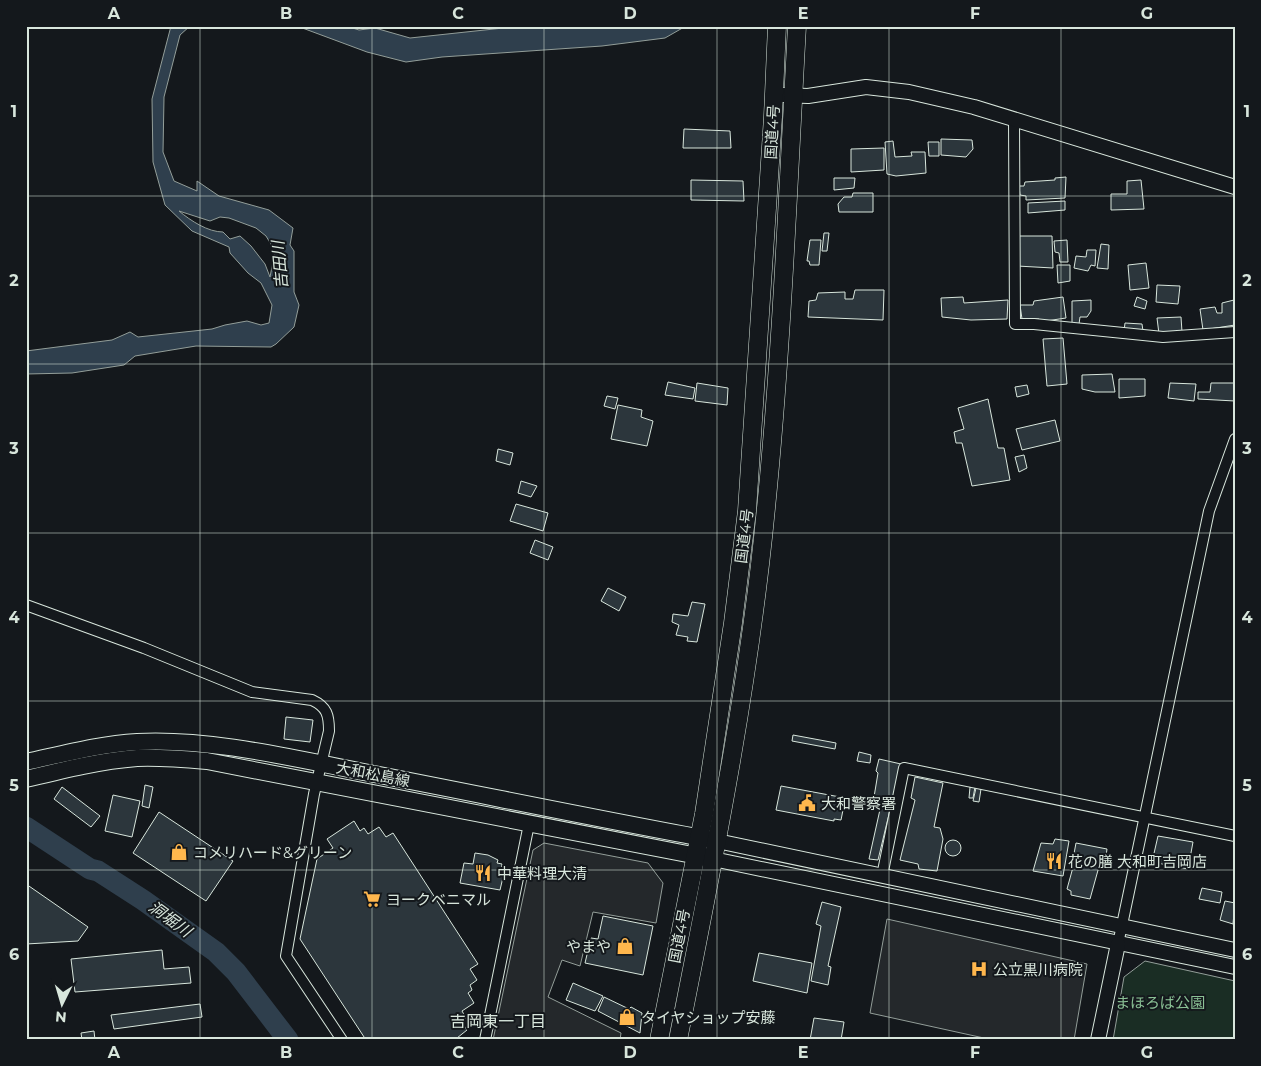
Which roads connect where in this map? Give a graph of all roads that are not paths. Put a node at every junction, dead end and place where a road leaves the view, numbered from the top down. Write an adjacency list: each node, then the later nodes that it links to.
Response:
1 (777, 26): 3 (highway, 国道4号)
2 (796, 26): 4 (highway, 国道4号)
3 (774, 95): 4 (street); 17 (highway, 国道4号)
4 (793, 96): 5 (street); 18 (highway, 国道4号)
5 (1014, 119): 6 (street); 7 (street)
6 (1235, 187)
7 (1235, 332)
8 (1235, 439): 14 (street)
9 (26, 605): 11 (street)
10 (26, 762): 11 (main road, 大和松島線)
11 (321, 764): 13 (street); 17 (main road, 大和松島線)
12 (26, 778): 13 (main road, 大和松島線)
13 (316, 782): 15 (main road, 大和松島線); 26 (street)
14 (1144, 818): 16 (street); 21 (street); 22 (street)
15 (529, 824): 19 (main road, 大和松島線); 27 (street)
16 (1235, 836)
17 (699, 837): 18 (main road, 大和松島線); 19 (highway, 国道4号)
18 (717, 840): 20 (highway, 国道4号); 21 (street)
19 (695, 856): 20 (main road, 大和松島線); 28 (highway, 国道4号)
20 (714, 859): 23 (street); 29 (highway, 国道4号)
21 (882, 876): 22 (street)
22 (1122, 926): 23 (street); 24 (street)
23 (1118, 944): 25 (street); 30 (street)
24 (1235, 950)
25 (1235, 967)
26 (342, 1040)
27 (485, 1040)
28 (659, 1040)
29 (678, 1040)
30 (1098, 1040)

